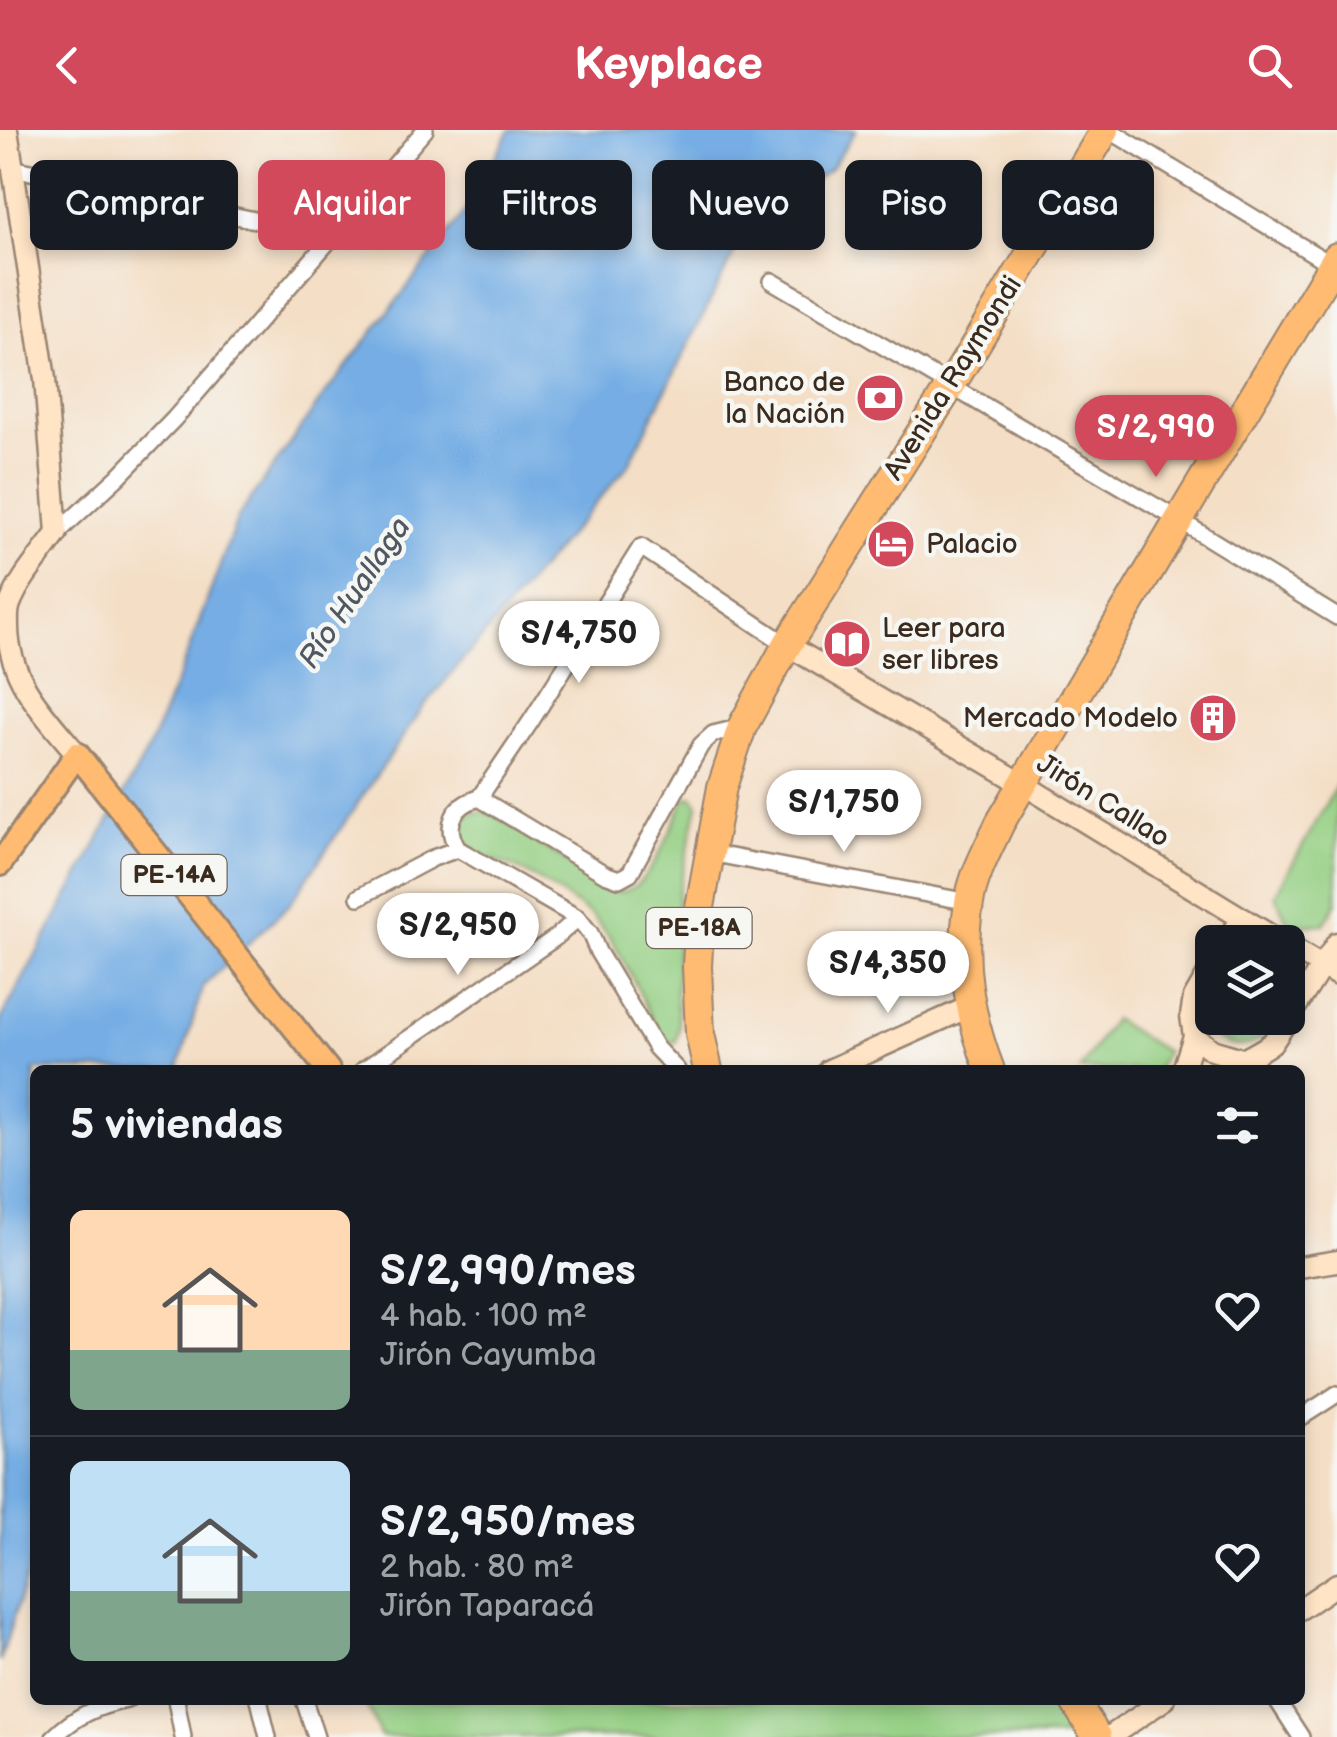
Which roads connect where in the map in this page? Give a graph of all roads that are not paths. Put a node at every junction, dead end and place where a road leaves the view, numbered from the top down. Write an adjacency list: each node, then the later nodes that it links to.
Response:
1 (7, 130): 5 (street)
2 (425, 130): 4 (street)
3 (1107, 130): 8 (street); 10 (highway, Avenida Raymondi / PE-18A)
4 (399, 160)
5 (12, 168): 6 (street); 12 (street)
6 (258, 221)
7 (323, 250): 12 (street)
8 (1335, 263): 11 (highway)
9 (772, 281): 10 (street)
10 (951, 385): 11 (street); 14 (highway, Avenida Raymondi / PE-18A)
11 (1179, 520): 13 (street); 17 (highway)
12 (57, 534): 16 (street)
13 (1337, 617)
14 (787, 645): 15 (highway, Avenida Raymondi / PE-18A); 17 (street, Jirón Callao); 18 (street, Jirón Callao)
15 (742, 728): 18 (street); 20 (highway, Avenida Raymondi / PE-18A)
16 (77, 754): 21 (main road); 34 (main road, PE-14A)
17 (1024, 784): 23 (highway); 25 (street, Jirón Callao)
18 (479, 798): 19 (street)
19 (458, 849): 22 (street); 24 (street)
20 (710, 852): 23 (street); 37 (highway, PE-18A)
21 (0, 864)
22 (359, 897)
23 (969, 902): 32 (highway)
24 (578, 918): 35 (street); 36 (street)
25 (1242, 918): 26 (street); 27 (street, Jirón Callao)
26 (1238, 925)
27 (1253, 925)
28 (1337, 942): 30 (street)
29 (1305, 956): 30 (street, Jirón Callao)
30 (1330, 971): 41 (street)
31 (1195, 996): 33 (street)
32 (969, 1006): 38 (street); 39 (highway)
33 (1194, 1036): 40 (street); 41 (street)
34 (324, 1065)
35 (370, 1065)
36 (672, 1065)
37 (707, 1065)
38 (839, 1065)
39 (988, 1065)
40 (1185, 1065)
41 (1235, 1065)
42 (1337, 1261): 43 (street)
43 (1305, 1266)
44 (1337, 1394): 45 (street)
45 (1305, 1415)
46 (1337, 1584): 47 (street)
47 (1305, 1601)
48 (100, 1705): 55 (street)
49 (177, 1705): 56 (street)
50 (259, 1705): 57 (street)
51 (306, 1705): 58 (street)
52 (1077, 1705): 59 (highway)
53 (1157, 1705): 60 (street)
54 (1280, 1705): 61 (street)
55 (54, 1737)
56 (183, 1737)
57 (268, 1737)
58 (316, 1737)
59 (1098, 1737)
60 (1109, 1737)
61 (1301, 1737)

